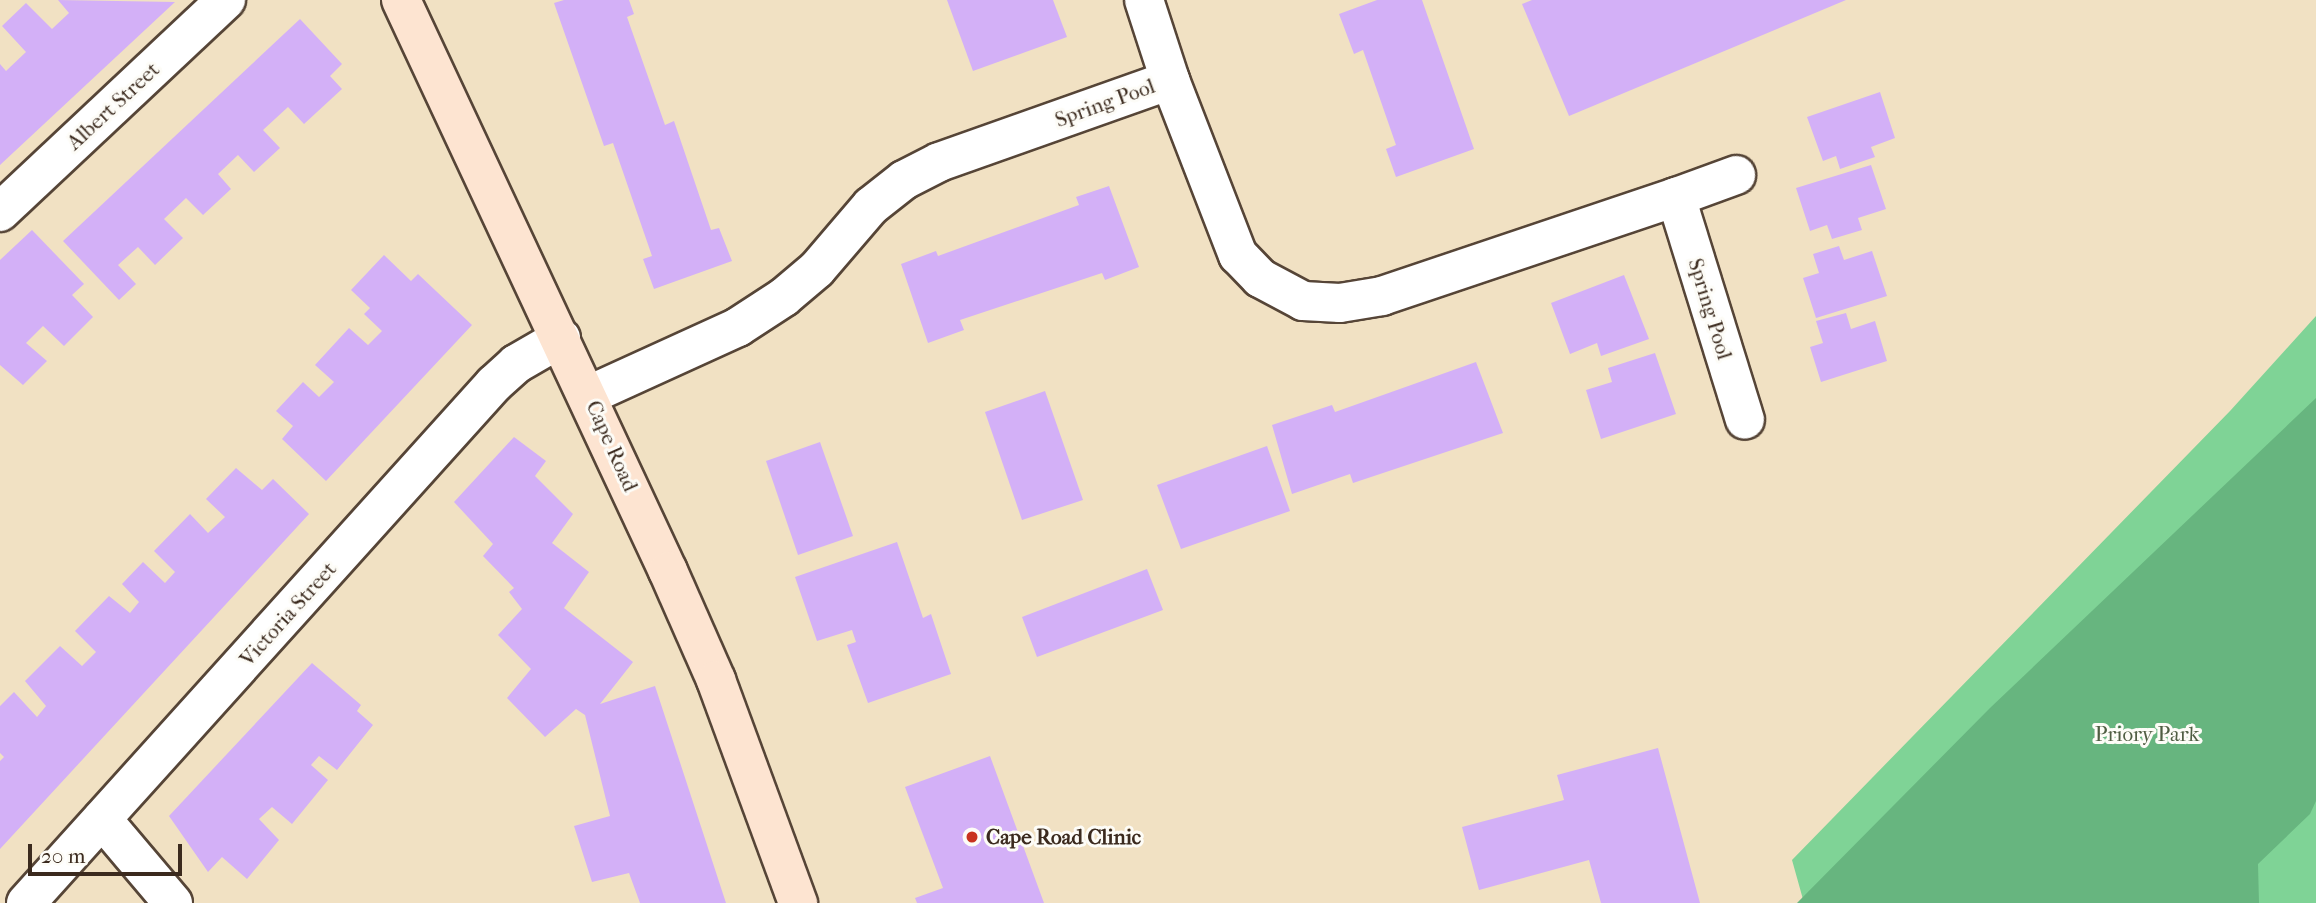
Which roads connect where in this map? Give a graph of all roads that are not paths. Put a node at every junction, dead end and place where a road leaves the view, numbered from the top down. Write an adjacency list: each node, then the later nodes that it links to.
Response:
1 (226, 0): 7 (street, Albert Street)
2 (401, 0): 8 (street, Cape Road)
3 (1144, 0): 4 (street)
4 (1170, 80): 6 (street, Spring Pool); 9 (street, Spring Pool)
5 (1736, 175): 6 (street, Spring Pool)
6 (1676, 197): 10 (street, Spring Pool)
7 (0, 212)
8 (561, 338): 9 (street, Cape Road); 11 (street, Victoria Street)
9 (589, 395): 14 (street, Cape Road)
10 (1745, 420)
11 (102, 820): 12 (street, Victoria Street); 13 (street)
12 (26, 903)
13 (173, 903)
14 (797, 903)

